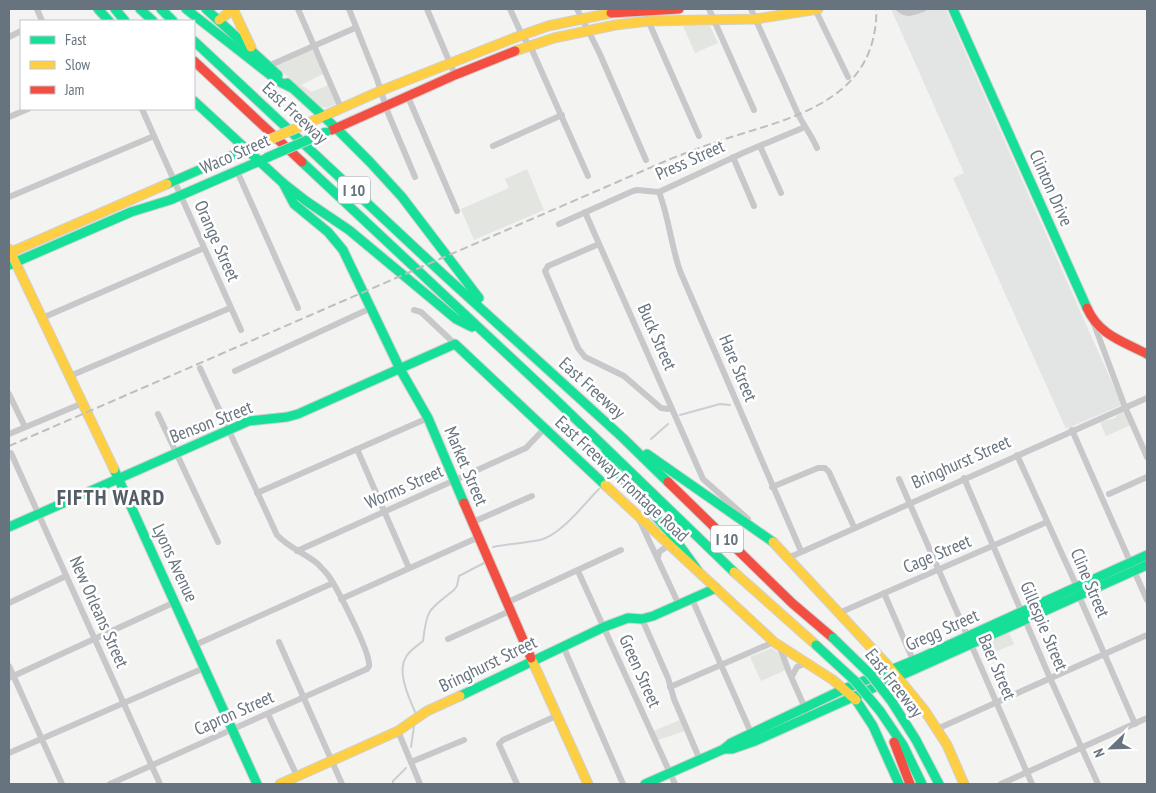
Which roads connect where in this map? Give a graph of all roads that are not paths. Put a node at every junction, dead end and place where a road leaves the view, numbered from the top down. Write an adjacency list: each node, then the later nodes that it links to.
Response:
1 (98, 9): 24 (main road)
2 (115, 9): 25 (main road)
3 (140, 9): 26 (main road)
4 (161, 9): 27 (main road)
5 (186, 9): 43 (main road)
6 (206, 9): 28 (main road)
7 (232, 9): 28 (main road); 37 (main road)
8 (298, 9): 35 (street)
9 (349, 9): 31 (street)
10 (427, 9): 39 (street)
11 (510, 9): 33 (street)
12 (577, 9): 22 (street)
13 (679, 9): 20 (main road, Waco Street)
14 (709, 9): 29 (street)
15 (751, 9): 23 (street)
16 (816, 9): 23 (main road, Waco Street); 42 (street)
17 (899, 9): 18 (street)
18 (923, 9)
19 (953, 9): 90 (main road, Clinton Drive)
20 (643, 10): 21 (main road, Waco Street); 30 (street)
21 (617, 11): 22 (main road, Waco Street)
22 (581, 18): 32 (street); 33 (main road, Waco Street)
23 (756, 19): 29 (main road, Waco Street); 55 (street)
24 (108, 20)
25 (124, 20)
26 (152, 20)
27 (172, 20)
28 (218, 20): 37 (main road)
29 (715, 20): 30 (main road, Waco Street); 51 (street)
30 (648, 22): 32 (main road, Waco Street); 58 (street)
31 (355, 28): 35 (street); 44 (street)
32 (587, 30): 36 (main road, Waco Street); 65 (street)
33 (522, 35): 36 (street); 39 (main road, Waco Street)
34 (195, 41): 93 (main road, East Freeway / I 10)
35 (313, 46): 40 (street); 48 (street)
36 (530, 46): 41 (main road, Waco Street); 52 (street)
37 (253, 52): 40 (main road)
38 (195, 62): 92 (main road, East Freeway / I 10)
39 (450, 64): 41 (street); 44 (main road, Waco Street)
40 (268, 66): 43 (main road)
41 (455, 75): 45 (main road, Waco Street)
42 (848, 77)
43 (292, 88): 54 (main road)
44 (380, 91): 47 (street); 48 (main road, Waco Street)
45 (408, 97): 47 (main road, Waco Street); 76 (street)
46 (195, 102): 62 (main road)
47 (386, 106): 56 (main road, Waco Street); 68 (street)
48 (341, 108): 54 (main road, Waco Street)
49 (26, 110): 53 (street)
50 (142, 110): 57 (street, Orange Street)
51 (754, 110)
52 (562, 115): 59 (street); 67 (street)
53 (9, 117)
54 (319, 118): 56 (main road); 62 (main road, Waco Street, bridge)
55 (805, 127): 60 (street, Press Street); 61 (street)
56 (336, 128): 64 (main road, Waco Street, bridge); 93 (main road)
57 (154, 136): 69 (street, Orange Street); 74 (street)
58 (699, 136)
59 (493, 146)
60 (760, 146): 63 (street, Press Street); 72 (street)
61 (817, 148)
62 (246, 150): 64 (main road); 69 (main road, Waco Street)
63 (733, 157): 71 (street, Press Street); 75 (street)
64 (262, 160): 66 (main road, Waco Street); 70 (main road)
65 (646, 160)
66 (237, 170): 73 (main road, Waco Street); 86 (street)
67 (588, 176)
68 (414, 177)
69 (174, 181): 73 (street, Orange Street); 78 (main road, Waco Street)
70 (283, 183): 87 (main road, Market Street); 92 (main road)
71 (659, 192): 77 (street, Press Street); 124 (street, Hare Street)
72 (781, 193)
73 (181, 196): 80 (main road, Waco Street); 82 (street, Orange Street)
74 (9, 197)
75 (754, 206)
76 (457, 211)
77 (585, 212): 79 (street, Press Street); 81 (street, Buck Street)
78 (91, 217): 80 (main road); 83 (main road, Waco Street)
79 (559, 224)
80 (96, 227): 84 (main road, Waco Street)
81 (599, 244): 105 (street, Buck Street); 105 (street)
82 (204, 248): 85 (street, Orange Street); 89 (street)
83 (9, 252): 84 (main road, Lyons Avenue)
84 (12, 264): 89 (main road, Lyons Avenue)
85 (230, 308): 91 (street, Orange Street); 99 (street)
86 (298, 308)
87 (372, 308): 97 (main road, Market Street); 98 (street)
88 (414, 310): 94 (street, East Freeway Frontage Road)
89 (42, 318): 99 (main road, Lyons Avenue)
90 (1092, 321): 95 (main road, Clinton Drive); 104 (street)
91 (240, 330)
92 (485, 334): 101 (main road, East Freeway / I 10)
93 (515, 339): 113 (main road, East Freeway / I 10)
94 (455, 344): 97 (main road, Benson Street); 109 (main road, East Freeway Frontage Road)
95 (1147, 354)
96 (200, 368): 110 (street)
97 (400, 369): 107 (main road, Market Street); 110 (main road, Benson Street)
98 (235, 371)
99 (70, 376): 103 (main road, Lyons Avenue)
100 (9, 394): 108 (street)
101 (554, 398): 152 (main road); 207 (main road, East Freeway / I 10, bridge)
102 (1147, 398): 104 (street, Bringhurst Street)
103 (83, 403): 108 (street); 121 (main road, Lyons Avenue)
104 (1125, 407): 111 (street, Bringhurst Street); 118 (street)
105 (671, 408): 138 (street, Buck Street)
106 (158, 414): 116 (street)
107 (428, 418): 114 (street); 123 (main road, Market Street)
108 (25, 427): 112 (street)
109 (544, 429): 123 (street, Worms Street); 131 (main road, East Freeway Frontage Road)
110 (229, 430): 116 (main road, Benson Street); 125 (street)
111 (1072, 430): 117 (street, Bringhurst Street); 148 (street)
112 (9, 434)
113 (623, 438): 138 (main road); 232 (main road, East Freeway / I 10, bridge)
114 (357, 448): 125 (street); 129 (street)
115 (11, 453): 130 (street, New Orleans Street)
116 (176, 453): 121 (main road, Benson Street); 137 (street)
117 (1017, 455): 120 (street, Bringhurst Street); 133 (street, Cline Street)
118 (1147, 457)
119 (1147, 477): 126 (street)
120 (964, 478): 128 (street, Bringhurst Street); 140 (street, Gillespie Street)
121 (118, 479): 130 (main road, Benson Street); 161 (main road, Lyons Avenue)
122 (899, 479): 128 (street, Baer Street)
123 (456, 481): 129 (street, Worms Street); 132 (main road, Market Street)
124 (772, 487): 135 (street); 143 (street, Hare Street)
125 (257, 493): 142 (street)
126 (1109, 494)
127 (532, 496): 132 (street)
128 (909, 503): 135 (street, Bringhurst Street); 150 (street, Baer Street)
129 (384, 512): 142 (street, Worms Street); 149 (street)
130 (38, 514): 134 (main road, Benson Street); 153 (street, New Orleans Street)
131 (638, 516): 139 (main road, East Freeway Frontage Road); 145 (street)
132 (473, 522): 136 (main road, Market Street)
133 (1047, 522): 140 (street, Cage Street); 156 (street, Cline Street)
134 (9, 527)
135 (854, 527): 143 (street, Bringhurst Street)
136 (480, 538): 149 (street); 164 (main road, Market Street)
137 (218, 542)
138 (773, 542): 146 (main road)
139 (669, 545): 145 (street); 152 (main road, East Freeway Frontage Road)
140 (993, 546): 150 (street, Cage Street); 166 (street, Gillespie Street)
141 (621, 550): 151 (street)
142 (297, 551): 154 (street)
143 (801, 551): 146 (street, Bringhurst Street)
144 (1147, 555): 148 (main road, Gregg Street)
145 (658, 558): 163 (street)
146 (788, 558): 165 (main road)
147 (1147, 565): 148 (main road, Gregg Street)
148 (1132, 566): 156 (main road, Gregg Street); 160 (street)
149 (409, 568): 158 (street)
150 (938, 569): 157 (street, Cage Street); 172 (street, Baer Street)
151 (578, 571): 164 (street); 168 (street, Green Street)
152 (698, 571): 155 (main road, East Freeway Frontage Road)
153 (66, 576): 162 (street); 171 (street, New Orleans Street)
154 (333, 583): 158 (street); 175 (street)
155 (716, 588): 159 (main road, Bringhurst Street); 174 (main road, East Freeway Frontage Road)
156 (1078, 591): 166 (main road, Gregg Street); 177 (street, Cline Street)
157 (884, 593): 165 (street, Cage Street); 178 (street)
158 (341, 599): 191 (street, Capron Street)
159 (692, 599): 163 (main road, Bringhurst Street); 181 (street)
160 (1147, 600)
161 (175, 602): 171 (street); 175 (main road, Lyons Avenue)
162 (9, 603)
163 (678, 605): 167 (main road, Bringhurst Street)
164 (508, 607): 170 (street); 179 (main road, Market Street)
165 (839, 613): 184 (main road)
166 (1024, 616): 172 (main road, Gregg Street); 188 (street, Gillespie Street)
167 (642, 619): 168 (main road, Bringhurst Street); 189 (street)
168 (604, 627): 176 (main road, Bringhurst Street); 214 (street, Green Street)
169 (1147, 635): 177 (street)
170 (448, 639)
171 (94, 640): 186 (street); 194 (street, New Orleans Street)
172 (969, 640): 178 (main road, Gregg Street); 187 (main road, Gregg Street); 193 (street, Baer Street)
173 (278, 642): 191 (street)
174 (777, 643): 180 (main road, East Freeway Frontage Road); 181 (street); 185 (street)
175 (195, 645): 183 (main road, Lyons Avenue)
176 (563, 646): 179 (main road, Bringhurst Street); 226 (street)
177 (1104, 654): 188 (street); 200 (street, Cline Street)
178 (913, 660): 184 (main road, Gregg Street)
179 (532, 661): 197 (main road, Market Street); 203 (main road, Bringhurst Street)
180 (805, 663): 185 (street); 190 (main road, East Freeway Frontage Road)
181 (722, 665): 189 (street); 204 (street)
182 (9, 666): 186 (street)
183 (204, 668): 194 (street); 202 (main road, Lyons Avenue)
184 (891, 669): 187 (main road); 190 (main road, Gregg Street)
185 (792, 676): 195 (street)
186 (11, 677): 205 (street)
187 (898, 677): 192 (main road, Gregg Street); 201 (main road)
188 (1050, 678): 193 (street); 208 (street, Gillespie Street)
189 (670, 687): 210 (street)
190 (844, 689): 192 (main road, East Freeway Frontage Road); 195 (main road, Gregg Street)
191 (303, 697): 196 (street, Capron Street); 211 (street)
192 (853, 697): 198 (main road, Gregg Street); 229 (main road, East Freeway Frontage Road)
193 (996, 703): 201 (street); 215 (street, Baer Street)
194 (123, 704): 205 (street); 213 (street, New Orleans Street)
195 (805, 708): 198 (street); 204 (main road, Gregg Street)
196 (268, 714): 202 (street, Capron Street); 216 (street)
197 (556, 716): 224 (street); 225 (main road, Market Street)
198 (809, 717): 204 (main road, Gregg Street)
199 (1147, 718): 200 (street)
200 (1135, 724): 208 (street)
201 (937, 729): 233 (main road)
202 (233, 730): 213 (street, Capron Street); 220 (main road, Lyons Avenue)
203 (398, 732): 211 (main road, Bringhurst Street); 212 (street)
204 (753, 737): 210 (main road, Gregg Street)
205 (42, 739): 209 (street); 217 (street)
206 (464, 740): 212 (street)
207 (900, 746): 230 (main road); 231 (main road, East Freeway)
208 (1082, 748): 215 (street); 236 (street, Gillespie Street)
209 (9, 753)
210 (700, 760): 214 (main road, Gregg Street)
211 (331, 761): 216 (main road, Bringhurst Street); 222 (street)
212 (411, 762): 223 (street)
213 (151, 766): 218 (street, Capron Street); 219 (street, New Orleans Street)
214 (670, 773): 227 (main road, Gregg Street); 228 (street, Green Street)
215 (1027, 773): 234 (street); 235 (street, Baer Street)
216 (297, 776): 221 (main road, Bringhurst Street)
217 (62, 784)
218 (110, 784)
219 (160, 784)
220 (257, 784)
221 (280, 784)
222 (342, 784)
223 (420, 784)
224 (516, 784)
225 (588, 784)
226 (623, 784)
227 (644, 784)
228 (675, 784)
229 (899, 784)
230 (910, 784)
231 (922, 784)
232 (939, 784)
233 (964, 784)
234 (1001, 784)
235 (1032, 784)
236 (1098, 784)

